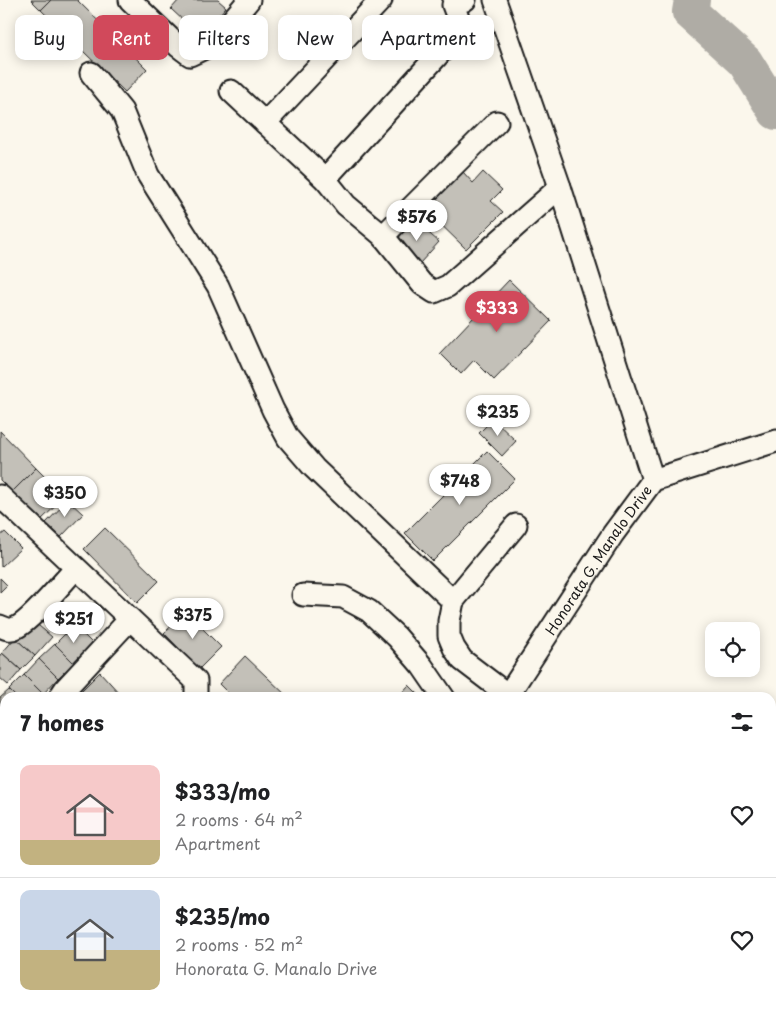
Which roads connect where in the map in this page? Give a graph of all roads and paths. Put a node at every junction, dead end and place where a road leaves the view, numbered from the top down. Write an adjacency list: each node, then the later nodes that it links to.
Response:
1 (130, 0): 2 (street)
2 (249, 0)
3 (381, 0): 9 (street)
4 (495, 0): 11 (street)
5 (453, 2): 10 (street)
6 (91, 72): 19 (street)
7 (232, 91): 9 (street)
8 (497, 122): 12 (street)
9 (265, 123): 10 (street)
10 (325, 179): 12 (street)
11 (560, 187): 12 (street); 14 (street)
12 (383, 236)
13 (776, 441): 14 (street, Honorata G. Manalo Drive)
14 (653, 480): 26 (street, Honorata G. Manalo Drive)
15 (0, 496): 17 (street)
16 (516, 525): 19 (street)
17 (75, 569): 20 (street); 21 (street)
18 (304, 595): 24 (street)
19 (453, 601): 25 (street)
20 (130, 619): 22 (street); 23 (street)
21 (0, 626)
22 (196, 689)
23 (63, 692)
24 (440, 692)
25 (502, 692)
26 (510, 692)

